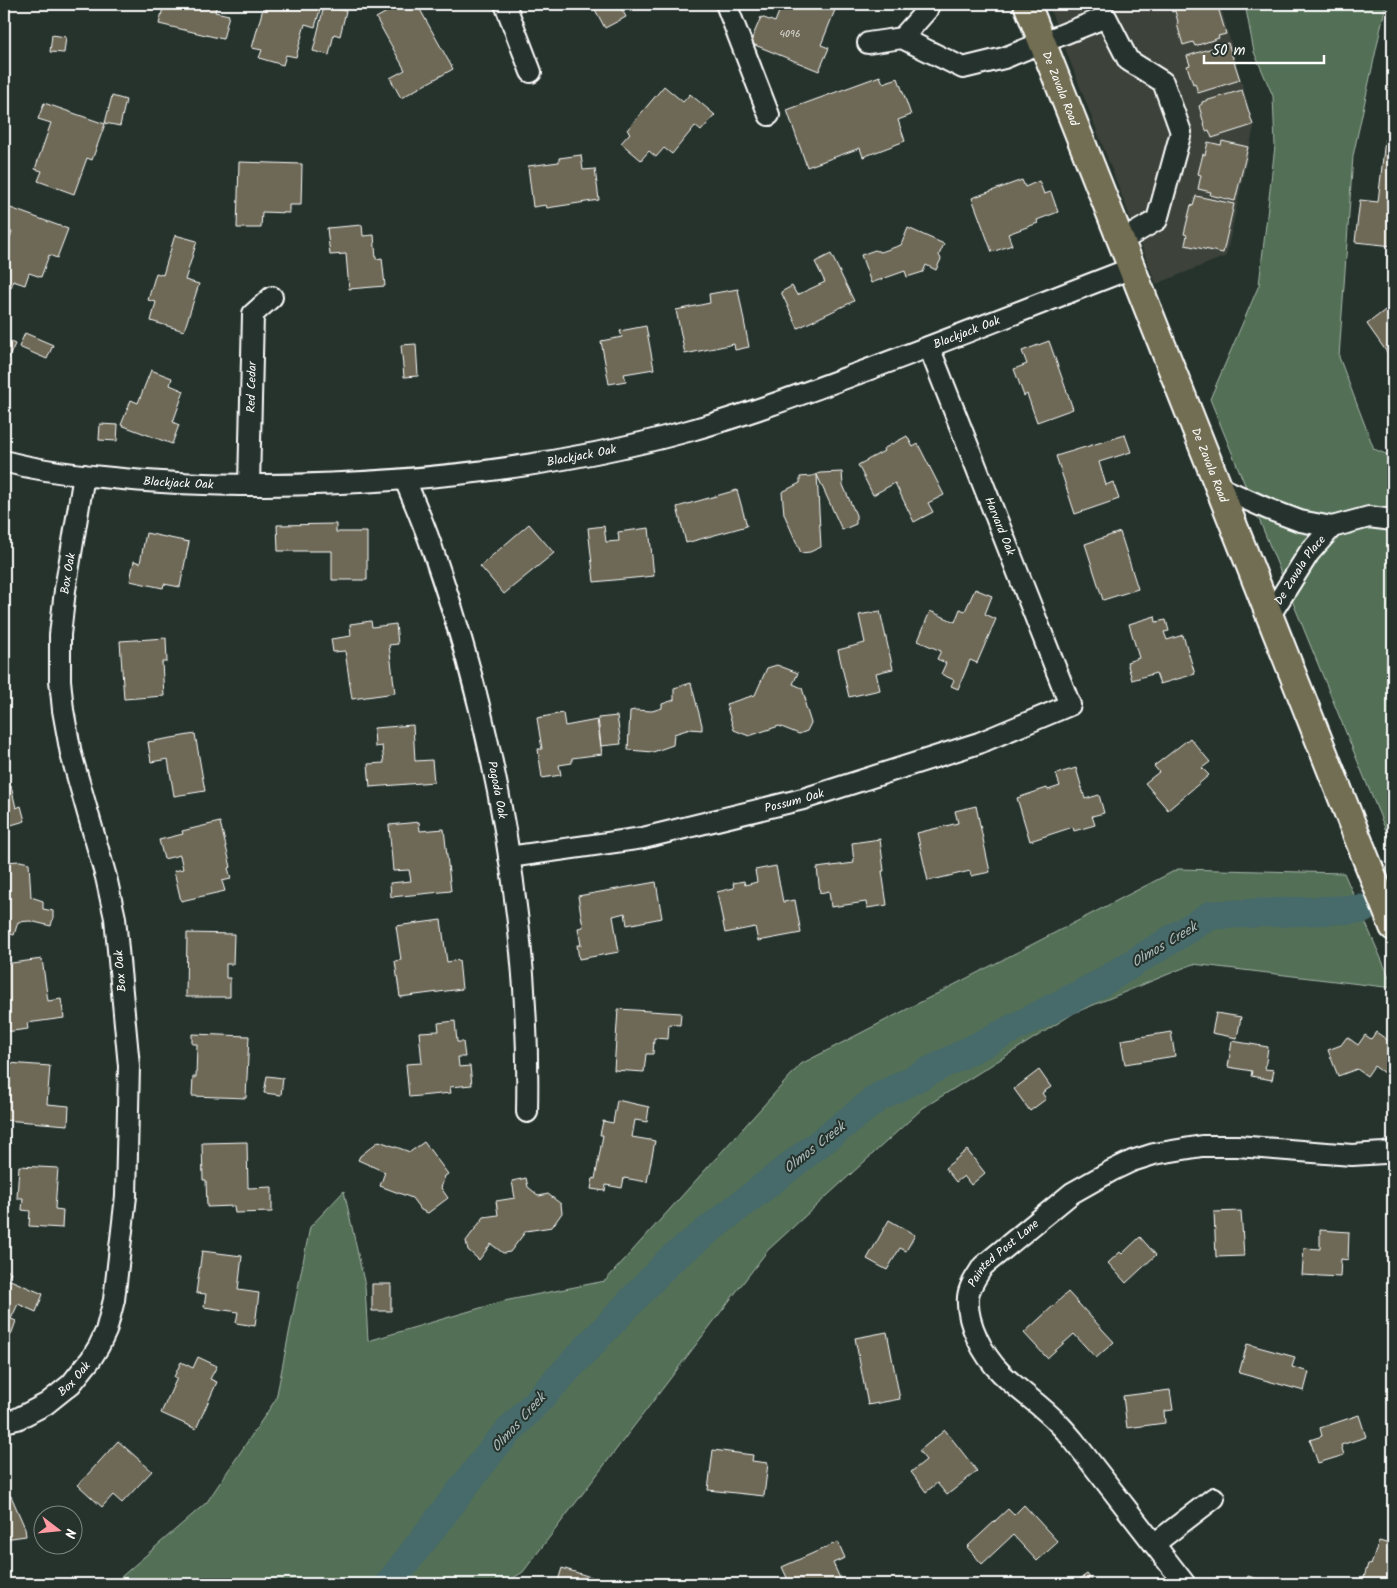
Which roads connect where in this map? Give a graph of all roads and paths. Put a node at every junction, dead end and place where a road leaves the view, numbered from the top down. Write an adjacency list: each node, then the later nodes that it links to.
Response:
1 (505, 4): 8 (street)
2 (726, 4): 9 (street)
3 (929, 4): 5 (street)
4 (1027, 4): 7 (main road, De Zavala Road)
5 (902, 38): 6 (street); 7 (street)
6 (868, 43)
7 (1043, 43): 10 (main road, De Zavala Road); 10 (street)
8 (532, 72)
9 (769, 115)
10 (1122, 241): 11 (main road, De Zavala Road)
11 (1132, 268): 13 (street, Blackjack Oak); 18 (main road, De Zavala Road)
12 (272, 298): 17 (street, Red Cedar)
13 (929, 347): 16 (street, Blackjack Oak); 22 (street, Harvard Oak)
14 (4, 461): 15 (street, Blackjack Oak)
15 (84, 476): 17 (street, Blackjack Oak); 27 (street, Box Oak)
16 (405, 480): 17 (street, Blackjack Oak); 23 (street, Pagoda Oak)
17 (249, 485)
18 (1219, 487): 20 (street, De Zavala Place); 21 (main road, De Zavala Road)
19 (1393, 520): 20 (street, De Zavala Place)
20 (1332, 527): 21 (street, De Zavala Place)
21 (1270, 615): 24 (main road, De Zavala Road)
22 (1070, 705): 23 (street, Possum Oak)
23 (509, 857): 25 (street, Pagoda Oak)
24 (1393, 927)
25 (527, 1112)
26 (1393, 1151): 29 (street, Painted Post Lane)
27 (4, 1422)
28 (1214, 1498): 29 (street)
29 (1154, 1544): 30 (street, Painted Post Lane)
30 (1185, 1584)

